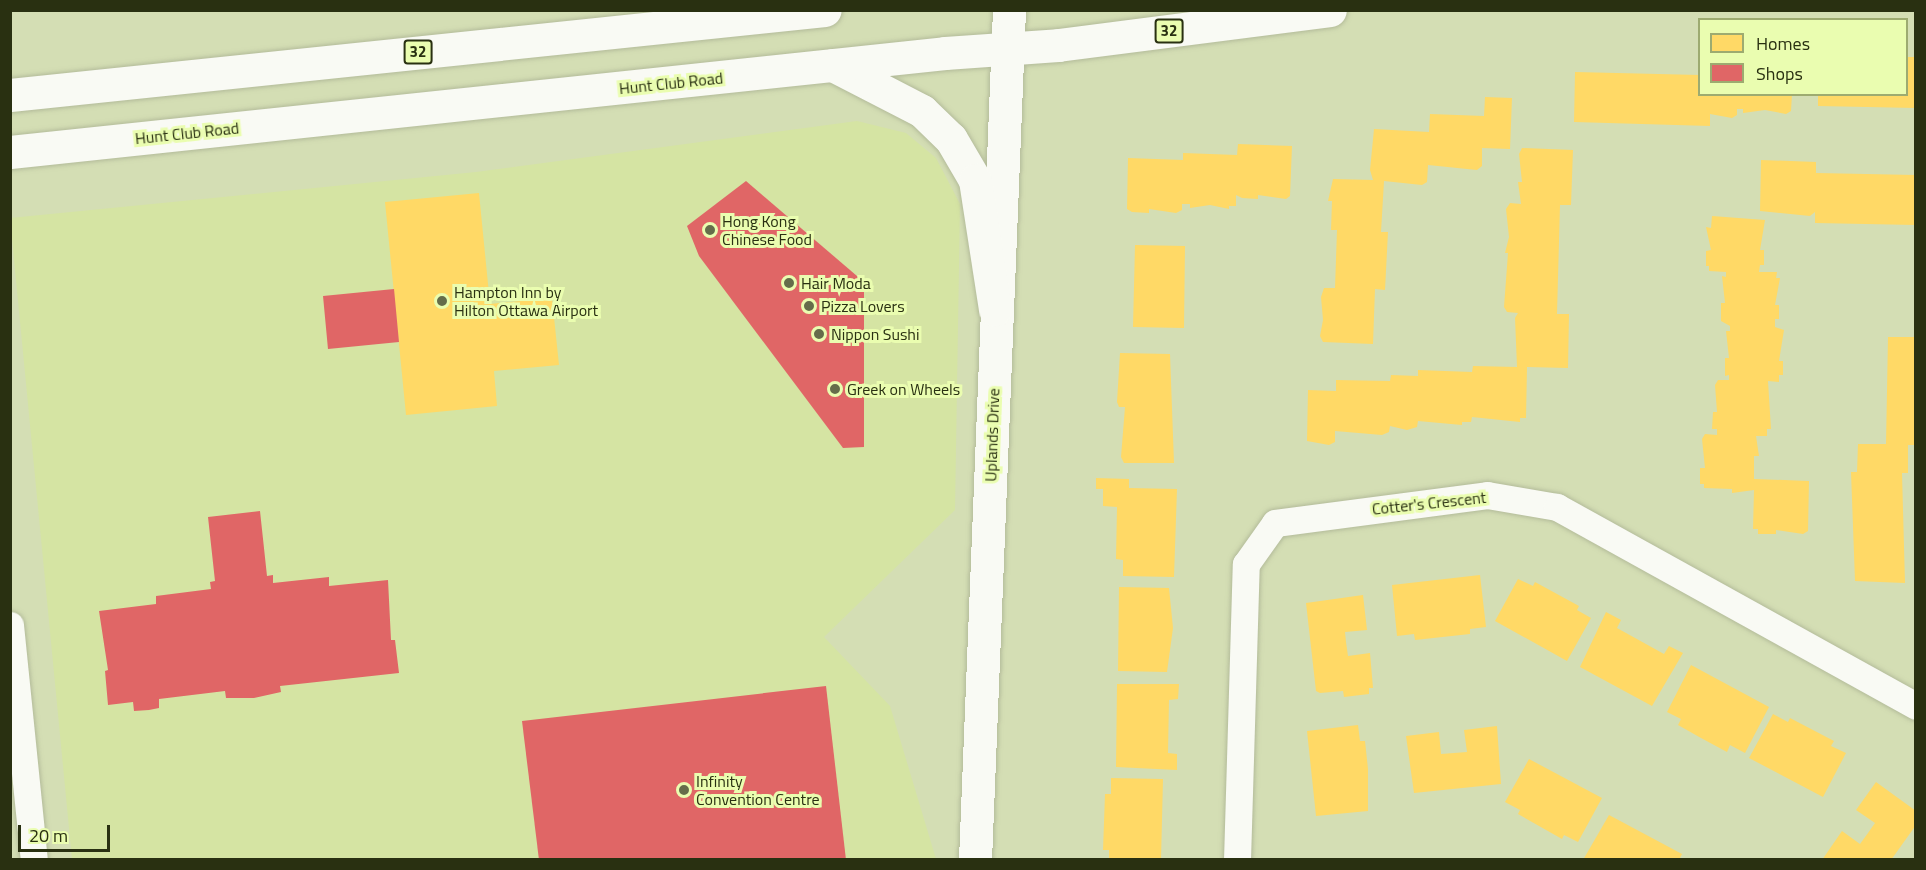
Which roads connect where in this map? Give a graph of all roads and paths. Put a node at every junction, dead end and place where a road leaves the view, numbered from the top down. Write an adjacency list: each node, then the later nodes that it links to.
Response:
1 (825, 10): 6 (main road, 32)
2 (1009, 10): 4 (main road, Uplands Drive)
3 (1330, 10): 4 (main road, Hunt Club Road / 32)
4 (1007, 49): 5 (main road, Hunt Club Road / 32); 8 (main road, Uplands Drive)
5 (833, 65): 7 (main road, Hunt Club Road / 32); 8 (main road)
6 (10, 95)
7 (10, 152)
8 (995, 309): 13 (main road, Uplands Drive)
9 (10, 625): 11 (street)
10 (1916, 706): 14 (street, Cotter's Crescent)
11 (18, 781): 12 (street)
12 (34, 860)
13 (975, 860)
14 (1237, 860)

